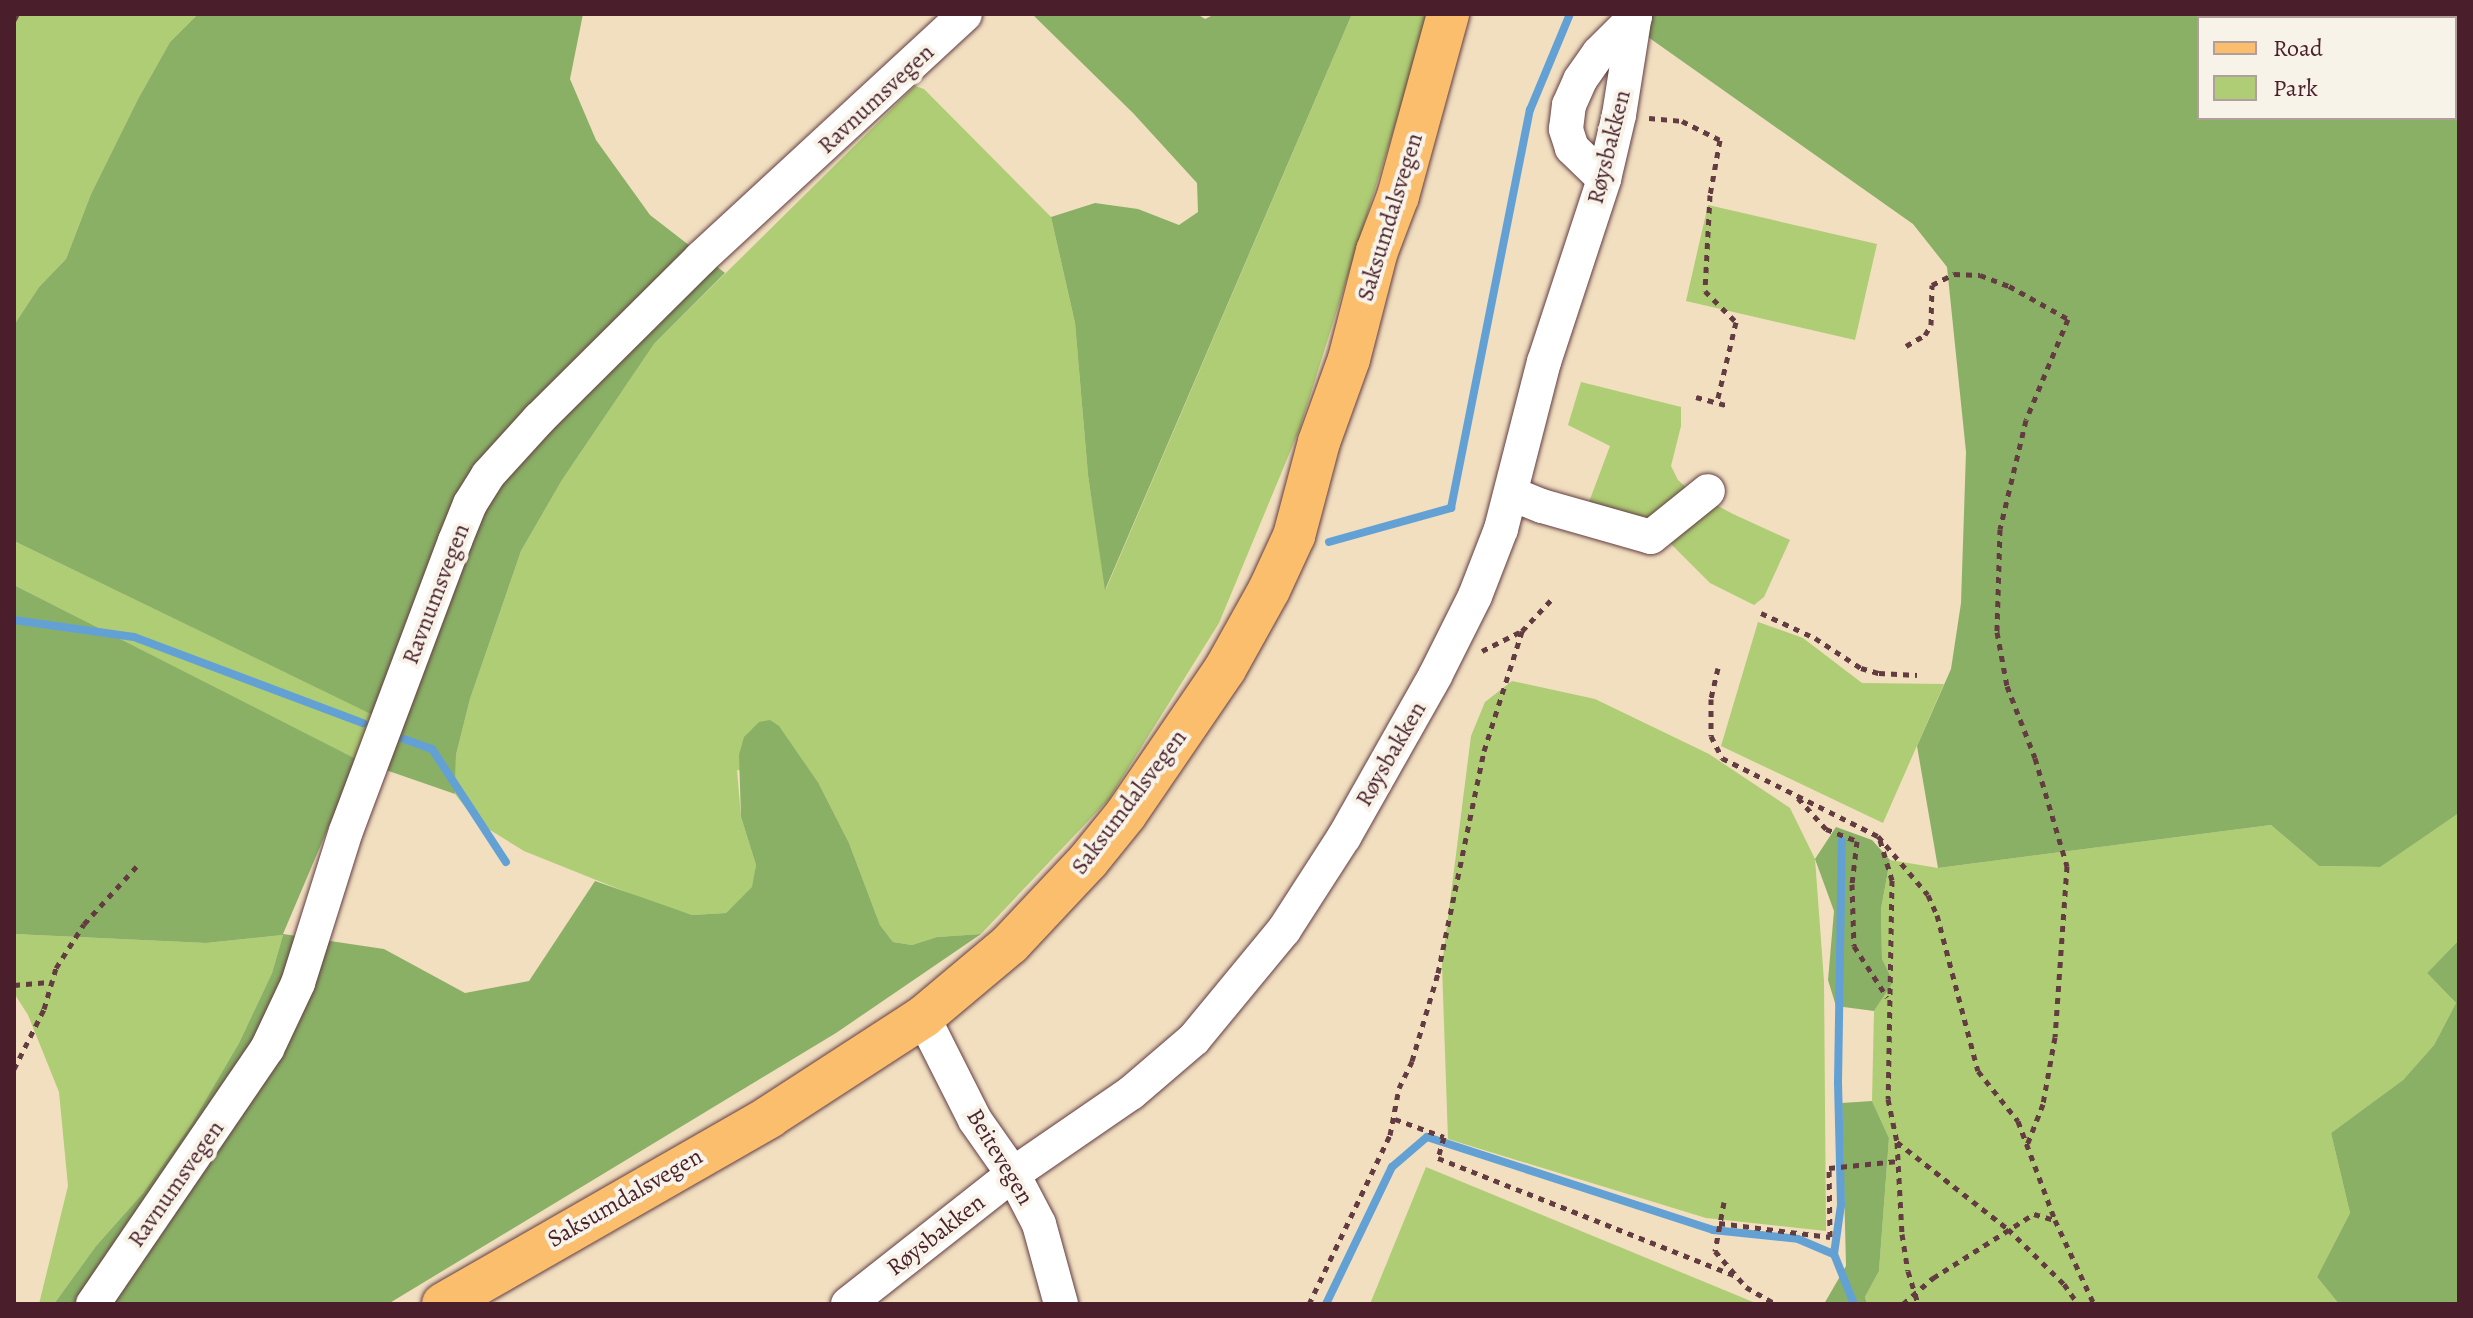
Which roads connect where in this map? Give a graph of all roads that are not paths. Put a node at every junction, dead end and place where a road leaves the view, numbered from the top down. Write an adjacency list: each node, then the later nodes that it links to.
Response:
1 (965, 14): 9 (street, Ravnumsvegen)
2 (1448, 14): 7 (main road, Saksumdalsvegen)
3 (1635, 15): 4 (street, Røysbakken); 4 (street)
4 (1604, 179): 6 (street, Røysbakken)
5 (1708, 491): 6 (street)
6 (1512, 494): 8 (street, Røysbakken)
7 (923, 1017): 8 (street, Beitevegen); 10 (main road, Saksumdalsvegen)
8 (1013, 1174): 11 (street, Røysbakken); 12 (street, Beitevegen)
9 (93, 1304)
10 (443, 1304)
11 (848, 1304)
12 (1061, 1304)

